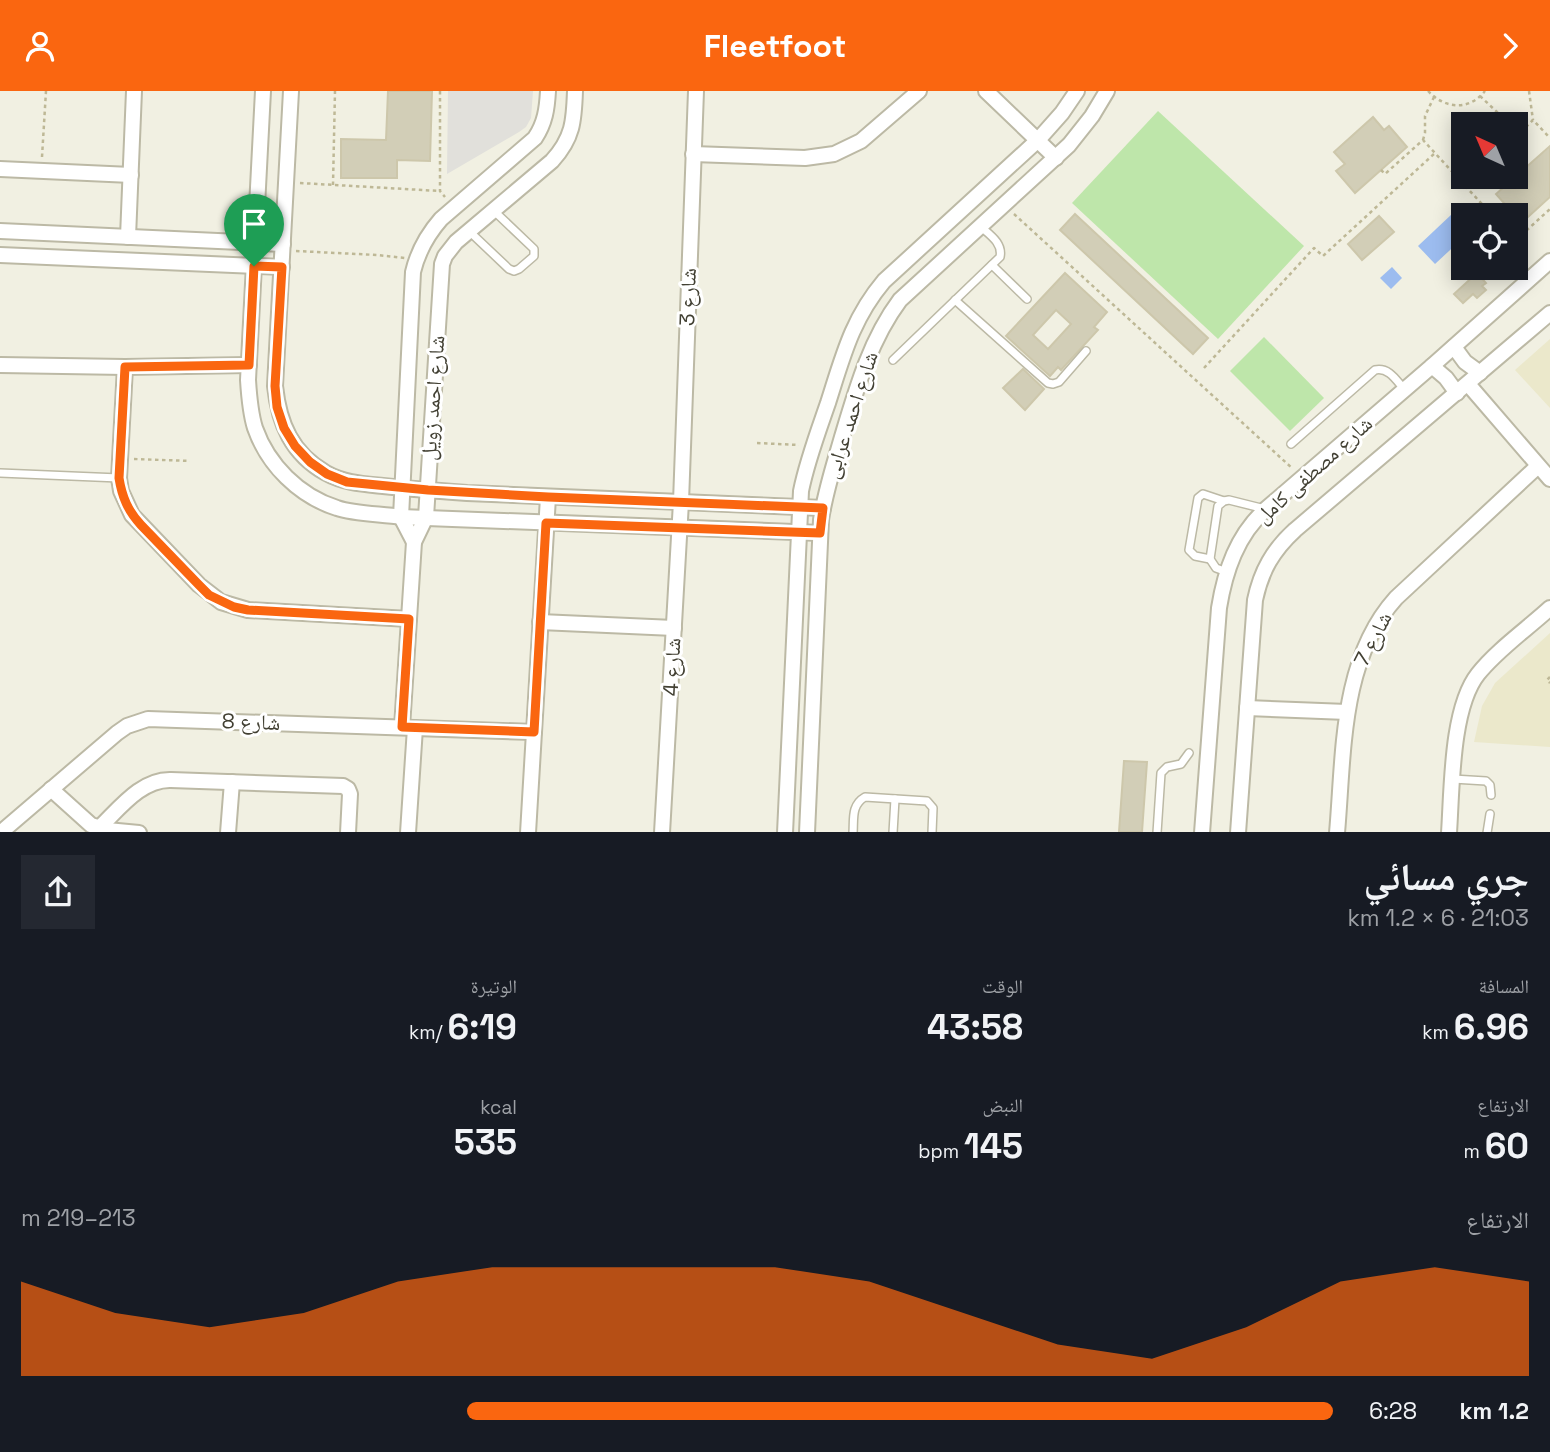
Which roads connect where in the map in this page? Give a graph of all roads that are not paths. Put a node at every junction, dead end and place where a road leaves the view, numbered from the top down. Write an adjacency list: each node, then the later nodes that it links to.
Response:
1 (134, 91): 15 (street)
2 (263, 91): 21 (street)
3 (291, 91): 22 (street)
4 (548, 91): 46 (street, شارع احمد زويل)
5 (575, 91): 16 (street, شارع احمد زويل)
6 (696, 91): 12 (street, شارع 3)
7 (919, 91): 12 (street)
8 (986, 91): 11 (street)
9 (1077, 91): 11 (street, شارع احمد عرابى)
10 (1107, 91): 13 (street, شارع احمد عرابى)
11 (1038, 140): 13 (street); 51 (street, شارع احمد عرابى)
12 (693, 154): 50 (street, شارع 3)
13 (1056, 158): 17 (street, شارع احمد عرابى)
14 (0, 169): 15 (street)
15 (131, 175): 20 (street)
16 (493, 210): 19 (street, شارع احمد زويل); 19 (lane)
17 (980, 226): 25 (lane); 52 (street, شارع احمد عرابى)
18 (0, 231): 20 (street)
19 (469, 231): 47 (street, شارع احمد زويل)
20 (128, 237): 21 (street)
21 (255, 243): 22 (street); 26 (street)
22 (283, 247): 27 (street)
23 (0, 255): 26 (street)
24 (1550, 261): 31 (street, شارع مصطفى كامل)
25 (992, 265): 28 (lane); 29 (lane)
26 (254, 266): 27 (street); 35 (street)
27 (282, 267): 46 (street)
28 (1027, 299)
29 (955, 300): 32 (lane); 33 (lane)
30 (1550, 313): 38 (street, شارع مصطفى كامل)
31 (1454, 347): 36 (street, شارع مصطفى كامل); 38 (street)
32 (1086, 351)
33 (892, 360)
34 (0, 365): 37 (street)
35 (249, 365): 37 (street); 54 (street)
36 (1432, 366): 39 (street); 40 (street, شارع مصطفى كامل)
37 (125, 367): 44 (street)
38 (1480, 373): 39 (street, شارع مصطفى كامل)
39 (1462, 389): 42 (street); 67 (street, شارع مصطفى كامل)
40 (1405, 390): 41 (lane); 53 (street, شارع مصطفى كامل)
41 (1291, 444)
42 (1538, 466): 45 (street); 68 (street, شارع 7)
43 (0, 474): 44 (lane)
44 (119, 478): 64 (street)
45 (1550, 479)
46 (402, 488): 47 (street); 54 (street, شارع احمد زويل)
47 (428, 490): 48 (street); 55 (street, شارع احمد زويل)
48 (548, 497): 50 (street); 56 (street)
49 (1224, 501): 53 (lane); 61 (lane); 61 (lane)
50 (681, 502): 51 (street); 57 (street, شارع 4)
51 (799, 507): 52 (street); 58 (street, شارع احمد عرابى)
52 (823, 508): 59 (street, شارع احمد عرابى)
53 (1266, 509): 62 (street, شارع مصطفى كامل)
54 (401, 517): 55 (street); 60 (street, شارع احمد زويل)
55 (426, 517): 56 (street); 60 (street, شارع احمد زويل)
56 (546, 523): 57 (street); 65 (street)
57 (680, 528): 58 (street); 66 (street, شارع 4)
58 (798, 532): 59 (street); 86 (street, شارع احمد عرابى)
59 (820, 533): 87 (street, شارع احمد عرابى)
60 (414, 542): 64 (street)
61 (1210, 559): 62 (lane)
62 (1227, 572): 92 (street, شارع مصطفى كامل)
63 (1550, 608): 72 (street)
64 (409, 619): 69 (street)
65 (540, 622): 66 (street); 70 (street)
66 (674, 628): 85 (street, شارع 4)
67 (1247, 708): 68 (street); 93 (street, شارع مصطفى كامل)
68 (1347, 712): 94 (street, شارع 7)
69 (409, 728): 70 (street, شارع 8); 74 (street, شارع 8); 83 (street)
70 (534, 732): 84 (street)
71 (1189, 753): 91 (lane)
72 (1453, 779): 75 (lane); 95 (street)
73 (232, 782): 79 (street); 81 (street); 82 (street)
74 (51, 789): 78 (street, شارع 8); 79 (street)
75 (1491, 795)
76 (895, 799): 88 (lane); 89 (lane); 90 (lane)
77 (1490, 814): 96 (lane)
78 (5, 828)
79 (99, 828): 80 (street)
80 (139, 832)
81 (228, 832)
82 (348, 832)
83 (408, 832)
84 (528, 832)
85 (662, 832)
86 (785, 832)
87 (807, 832)
88 (853, 832)
89 (893, 832)
90 (932, 832)
91 (1157, 832)
92 (1202, 832)
93 (1238, 832)
94 (1337, 832)
95 (1448, 832)
96 (1487, 832)

